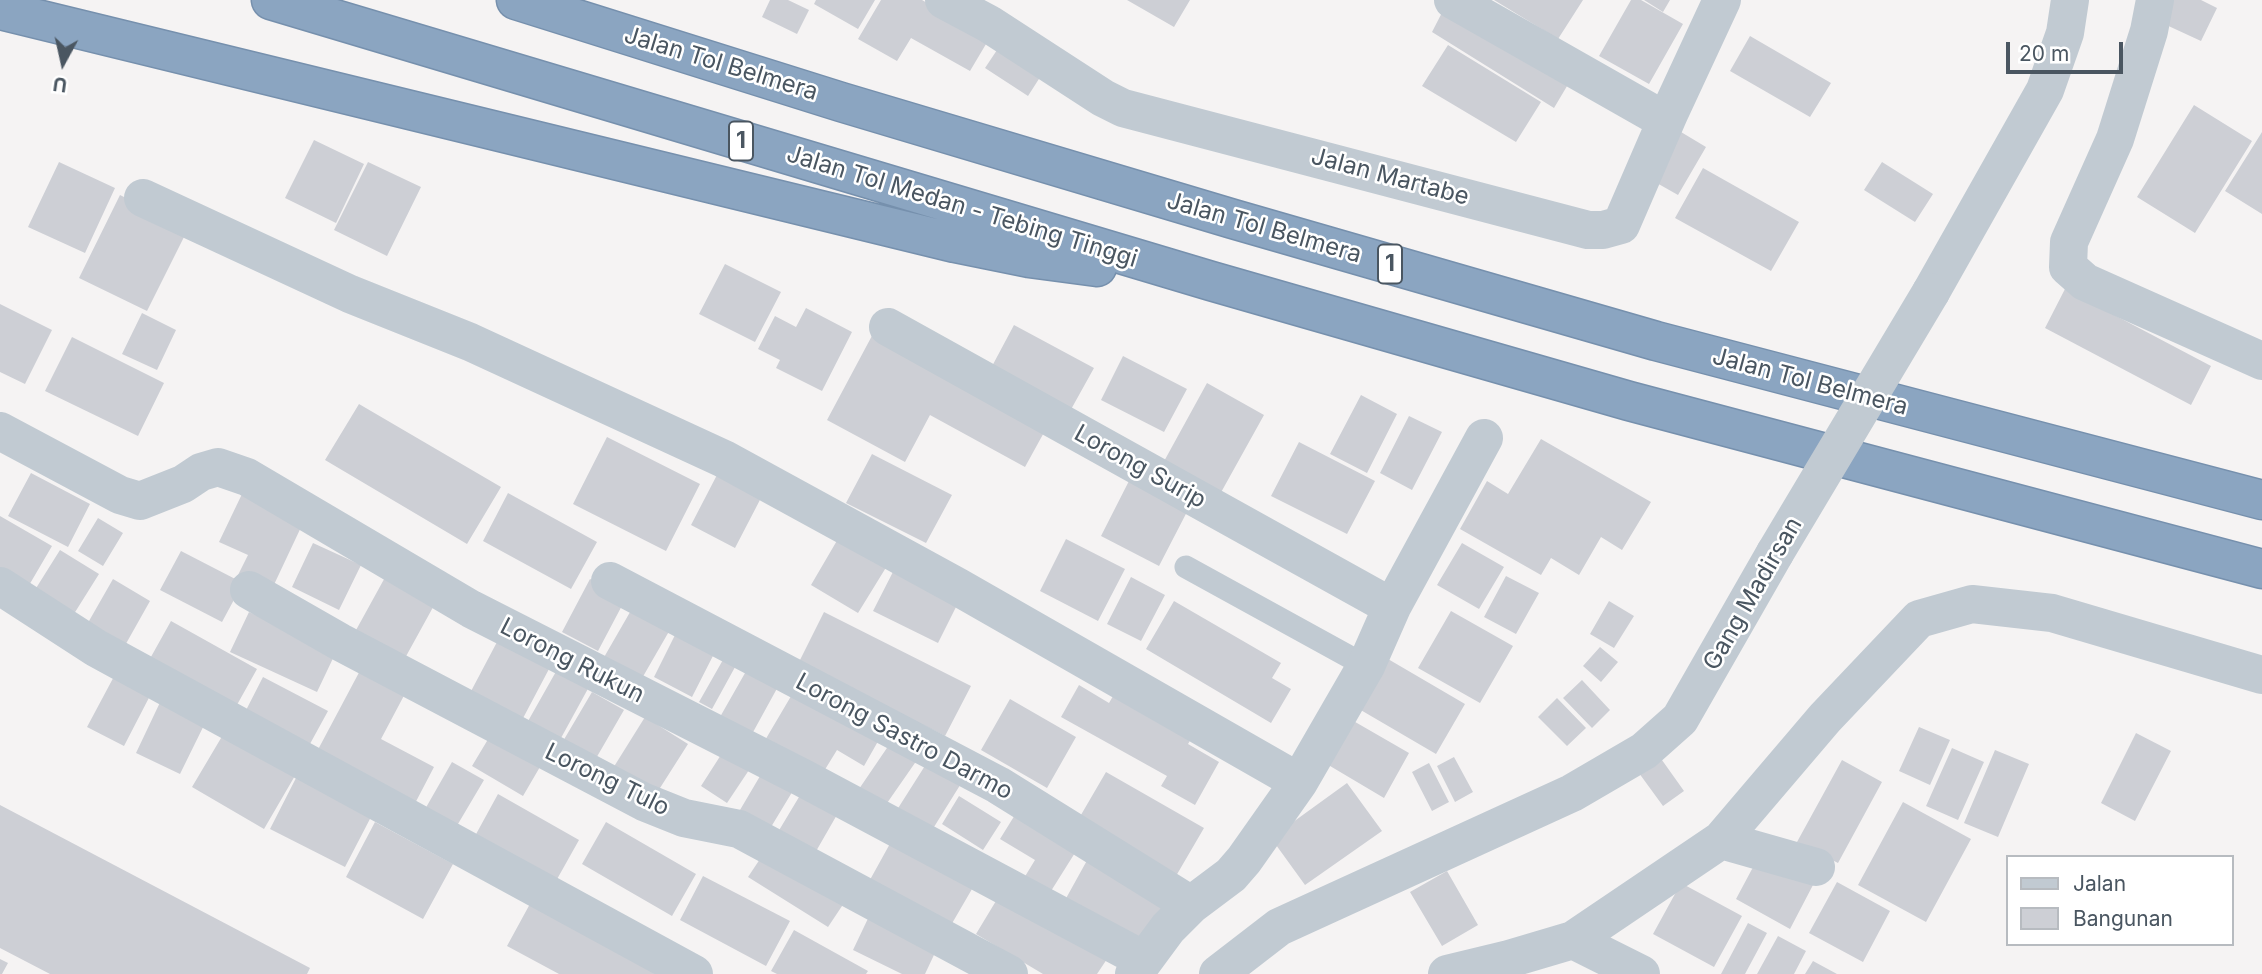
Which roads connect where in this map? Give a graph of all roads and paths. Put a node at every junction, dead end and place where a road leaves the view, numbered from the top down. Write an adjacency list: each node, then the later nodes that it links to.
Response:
1 (271, 0): 11 (highway, Jalan Tol Medan - Tebing Tinggi / 1)
2 (516, 0): 16 (highway, Jalan Tol Belmera / 1)
3 (944, 0): 9 (street, Jalan Martabe)
4 (1453, 0): 9 (street)
5 (1722, 0): 9 (street, Jalan Martabe)
6 (2070, 0): 33 (street, Gang Madirsan, bridge)
7 (2155, 0): 13 (street)
8 (0, 10): 11 (highway)
9 (1665, 121)
10 (143, 198): 25 (street)
11 (1211, 281): 18 (highway, 1)
12 (888, 327): 22 (street, Lorong Surip)
13 (2262, 361)
14 (0, 431): 30 (street, Lorong Rukun)
15 (1484, 438): 22 (street)
16 (2262, 500)
17 (1186, 567): 23 (lane)
18 (2262, 569)
19 (610, 581): 28 (street, Lorong Sastro Darmo)
20 (0, 586): 31 (street)
21 (248, 590): 32 (street, Lorong Tulo)
22 (1392, 607): 23 (street)
23 (1366, 666): 25 (street)
24 (2262, 675): 26 (street)
25 (1299, 782): 28 (street)
26 (1721, 840): 27 (street); 29 (street)
27 (1816, 867)
28 (1191, 905): 30 (street)
29 (1573, 940): 34 (street); 35 (street)
30 (1139, 967)
31 (694, 974)
32 (1009, 974)
33 (1218, 974)
34 (1447, 974)
35 (1641, 974)

